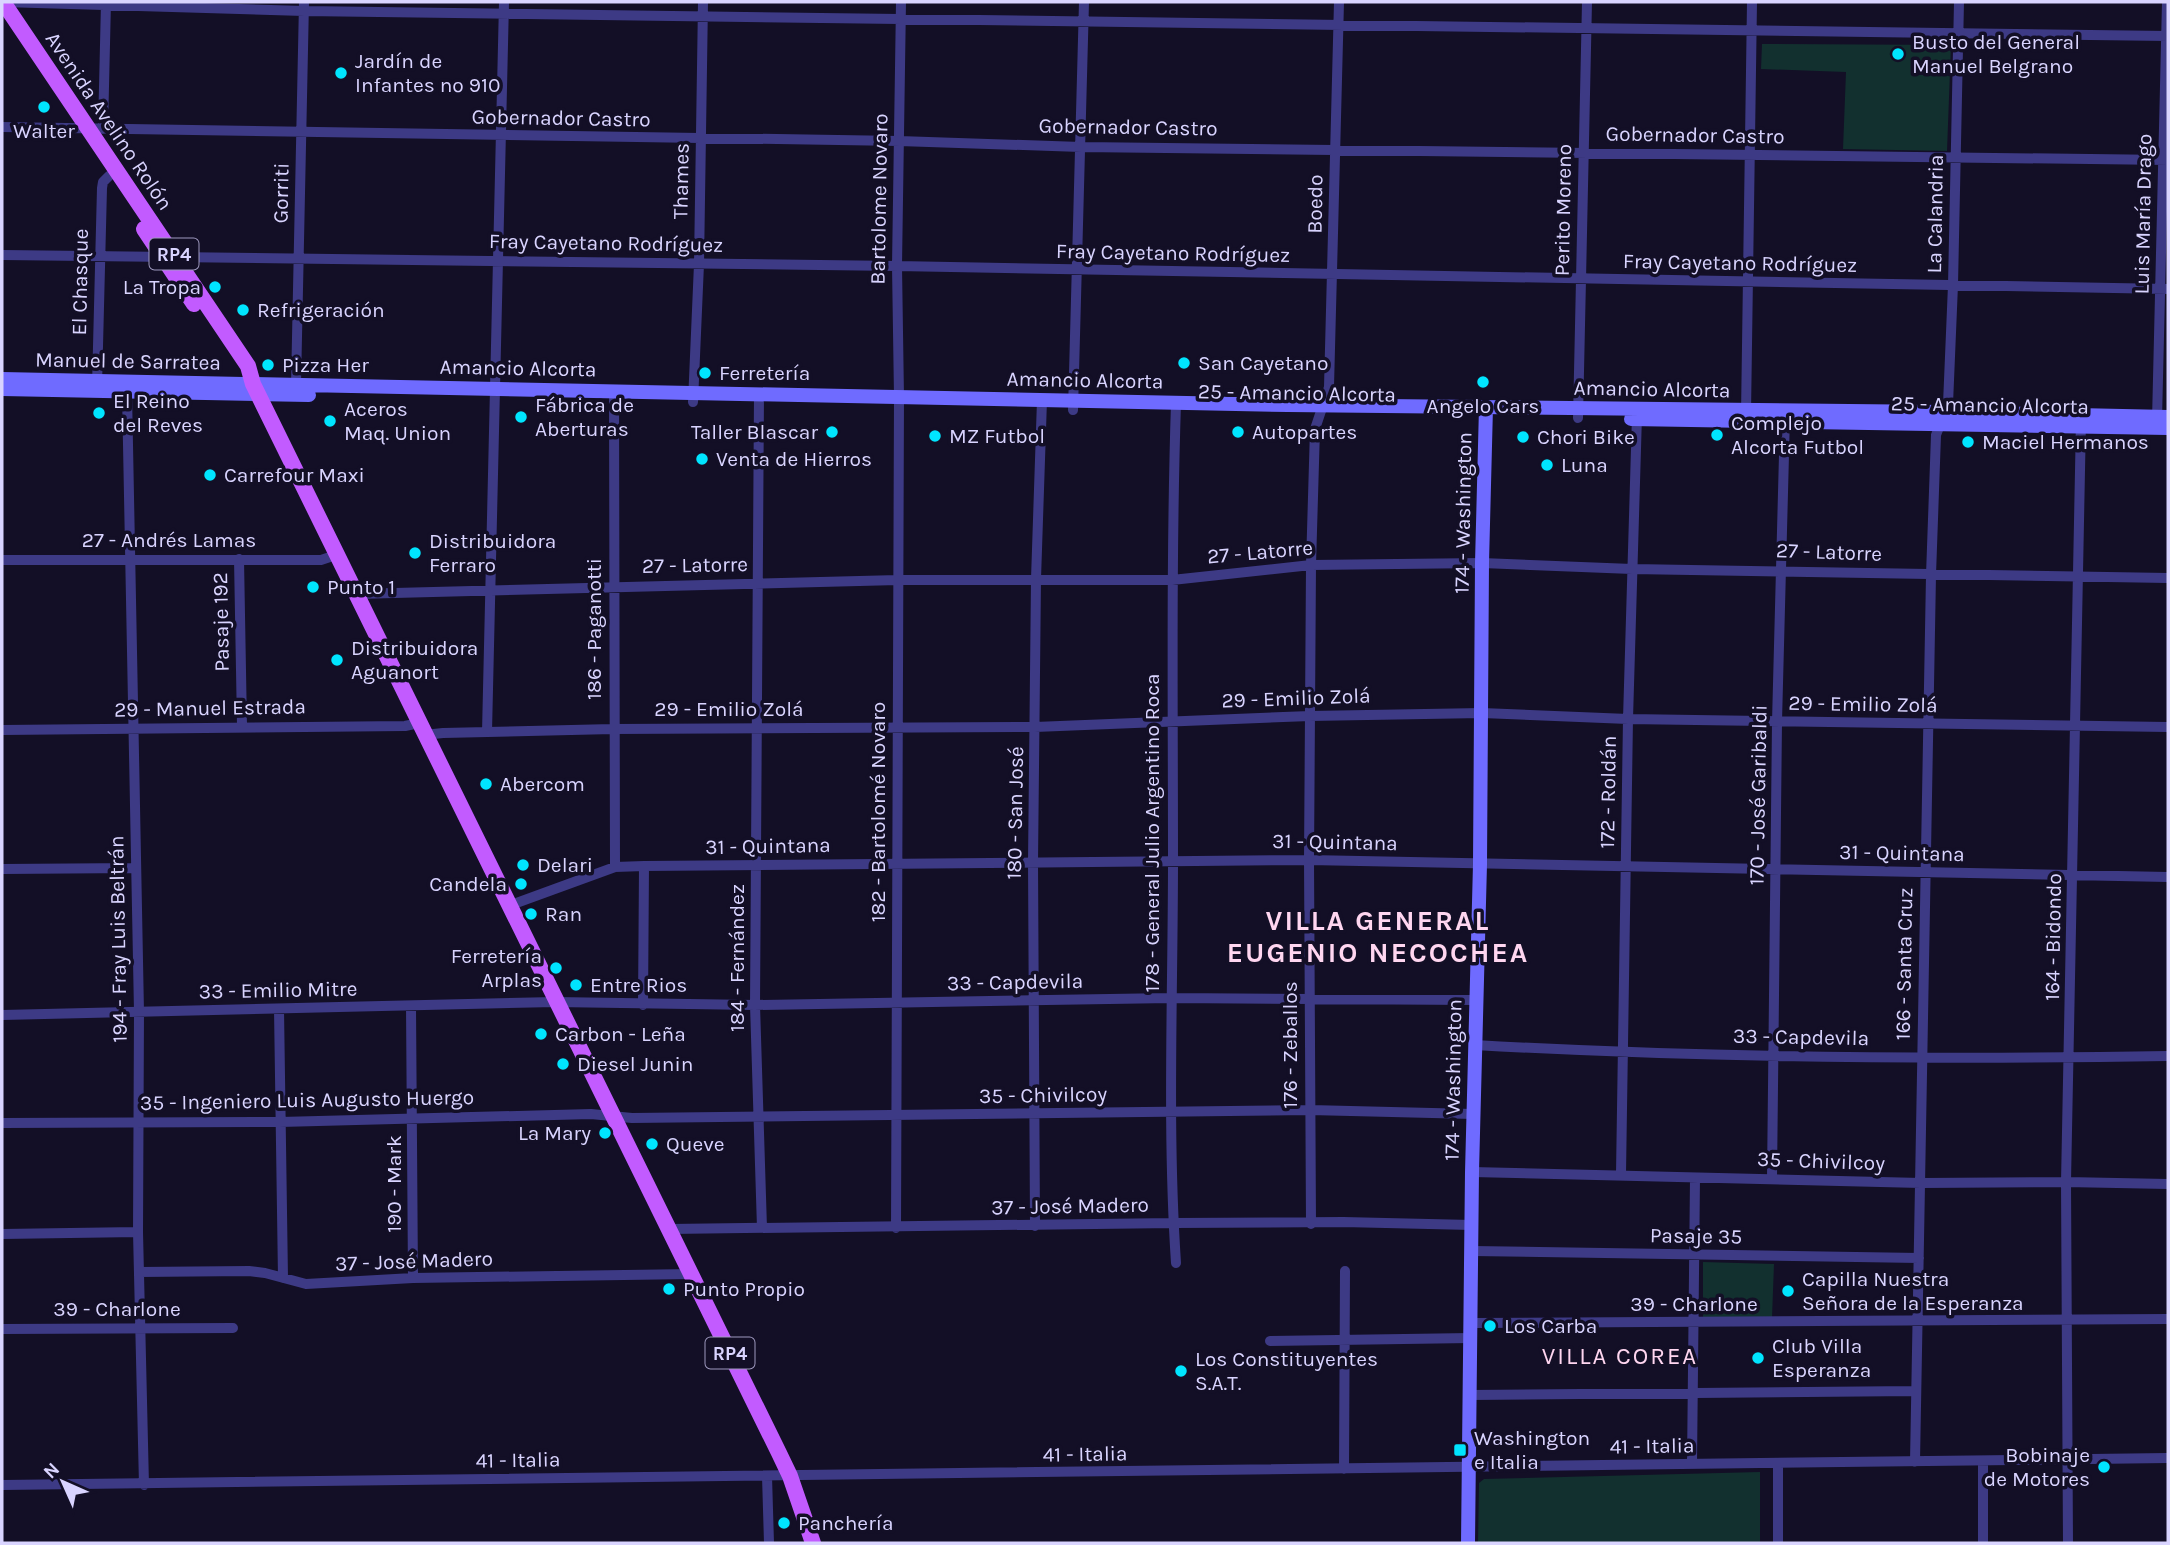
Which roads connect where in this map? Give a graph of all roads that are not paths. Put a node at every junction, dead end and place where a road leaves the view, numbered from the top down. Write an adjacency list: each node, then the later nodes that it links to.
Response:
1 (3, 2): 11 (street); 24 (main road, Avenida Avelino Rolón / RP4)
2 (504, 2): 13 (street)
3 (703, 2): 14 (street, Thames)
4 (901, 2): 16 (street, Bartolome Novaro)
5 (1084, 2): 17 (street)
6 (1339, 2): 18 (street, Boedo)
7 (1587, 2): 19 (street, Perito Moreno)
8 (1752, 2): 20 (street)
9 (1959, 2): 21 (street, La Calandria)
10 (2167, 2): 22 (street, Luis María Drago)
11 (106, 4): 12 (street); 24 (street)
12 (304, 6): 13 (street); 25 (street, Gorriti)
13 (503, 14): 14 (street); 26 (street)
14 (703, 16): 16 (street); 27 (street, Thames)
15 (2, 17): 24 (main road, Avenida Avelino Rolón / RP4)
16 (900, 19): 17 (street); 28 (street, Bartolome Novaro)
17 (1083, 22): 18 (street); 29 (street)
18 (1339, 25): 19 (street); 30 (street, Boedo)
19 (1586, 28): 20 (street); 31 (street, Perito Moreno)
20 (1752, 31): 21 (street); 32 (street)
21 (1959, 34): 22 (street); 33 (street, La Calandria)
22 (2167, 36): 34 (street, Luis María Drago)
23 (2, 127): 24 (street, Gobernador Castro)
24 (89, 128): 25 (street, Gobernador Castro); 35 (main road, Avenida Avelino Rolón / RP4); 38 (main road, Avenida Avelino Rolón / RP4)
25 (301, 133): 26 (street, Gobernador Castro); 39 (street, Gorriti)
26 (501, 136): 27 (street, Gobernador Castro); 40 (street)
27 (701, 138): 28 (street, Gobernador Castro); 41 (street, Thames)
28 (899, 141): 29 (street, Gobernador Castro); 42 (street, Bartolome Novaro)
29 (1081, 147): 30 (street, Gobernador Castro); 43 (street)
30 (1336, 149): 31 (street, Gobernador Castro); 44 (street, Boedo)
31 (1584, 153): 32 (street, Gobernador Castro); 45 (street, Perito Moreno)
32 (1749, 155): 33 (street, Gobernador Castro); 46 (street)
33 (1956, 158): 34 (street, Gobernador Castro); 47 (street, La Calandria)
34 (2166, 160): 48 (street, Luis María Drago)
35 (109, 176): 37 (street, El Chasque); 38 (main road, Avenida Avelino Rolón / RP4)
36 (2, 255): 37 (street, Fray Cayetano Rodríguez)
37 (100, 257): 38 (street, Fray Cayetano Rodríguez); 51 (street, El Chasque)
38 (170, 257): 39 (street, Fray Cayetano Rodríguez); 53 (main road, Avenida Avelino Rolón / RP4)
39 (298, 260): 40 (street, Fray Cayetano Rodríguez); 50 (street, Gorriti)
40 (498, 260): 41 (street, Fray Cayetano Rodríguez); 55 (street)
41 (699, 264): 42 (street, Fray Cayetano Rodríguez); 57 (street, Thames)
42 (897, 266): 43 (street, Fray Cayetano Rodríguez); 59 (street, Bartolome Novaro)
43 (1078, 270): 44 (street, Fray Cayetano Rodríguez); 61 (street)
44 (1333, 275): 45 (street, Fray Cayetano Rodríguez); 63 (street, Boedo)
45 (1581, 278): 46 (street, Fray Cayetano Rodríguez); 65 (street, Perito Moreno)
46 (1747, 283): 47 (street, Fray Cayetano Rodríguez); 67 (street)
47 (1953, 285): 48 (street, Fray Cayetano Rodríguez); 69 (street, La Calandria)
48 (2164, 289): 71 (street, Luis María Drago)
49 (2, 379): 51 (main road, Manuel de Sarratea)
50 (296, 385): 53 (main road, Amancio Alcorta); 55 (main road, Amancio Alcorta)
51 (97, 387): 52 (main road); 53 (main road, Manuel de Sarratea); 54 (main road)
52 (2, 389)
53 (255, 389): 54 (main road); 55 (main road); 72 (main road, RP4)
54 (127, 393): 73 (street, 194 - Fray Luis Beltrán)
55 (494, 394): 56 (main road); 88 (street)
56 (614, 395): 57 (main road); 87 (street, 186 - Paganotti)
57 (694, 398): 58 (main road)
58 (758, 399): 59 (main road); 86 (street, 184 - Fernández)
59 (899, 401): 60 (main road); 84 (street, 182 - Bartolomé Novaro)
60 (1042, 405): 61 (main road, Amancio Alcorta); 83 (street, 180 - San José)
61 (1073, 405): 62 (main road, Amancio Alcorta)
62 (1176, 407): 63 (main road, Amancio Alcorta); 85 (street, 178 - General Julio Argentino Roca)
63 (1320, 410): 64 (main road, 25 - Amancio Alcorta); 77 (street, 176 - Zeballos)
64 (1486, 412): 65 (main road, 25 - Amancio Alcorta); 76 (main road, 174 - Washington)
65 (1578, 414): 66 (main road, Amancio Alcorta)
66 (1637, 414): 67 (main road); 78 (street, 172 - Roldán)
67 (1746, 416): 68 (main road)
68 (1785, 417): 69 (main road); 79 (street, 170 - José Garibaldi)
69 (1941, 419): 70 (main road, 25 - Amancio Alcorta); 80 (street, 166 - Santa Cruz)
70 (2081, 422): 71 (main road, 25 - Amancio Alcorta); 81 (street, 164 - Bidondo)
71 (2163, 423)
72 (336, 555): 74 (street, 27 - Andrés Lamas); 89 (main road, RP4)
73 (129, 559): 74 (street, 27 - Andrés Lamas); 75 (street, 27 - Andrés Lamas); 97 (street, 194 - Fray Luis Beltrán)
74 (239, 559): 96 (street, Pasaje 192)
75 (2, 560)
76 (1482, 563): 77 (street, 27 - Latorre); 78 (street, 27 - Latorre); 90 (main road, 174 - Washington)
77 (1311, 565): 85 (street, 27 - Latorre); 91 (street, 176 - Zeballos)
78 (1632, 569): 79 (street, 27 - Latorre); 92 (street, 172 - Roldán)
79 (1781, 570): 80 (street, 27 - Latorre); 94 (street, 170 - José Garibaldi)
80 (1931, 575): 81 (street, 27 - Latorre); 95 (street, 166 - Santa Cruz)
81 (2079, 577): 82 (street, 27 - Latorre); 99 (street, 164 - Bidondo)
82 (2168, 578)
83 (1037, 579): 84 (street, 27 - Latorre); 85 (street, 27 - Latorre); 98 (street, 180 - San José)
84 (898, 580): 86 (street, 27 - Latorre); 101 (street, 182 - Bartolomé Novaro)
85 (1172, 580): 93 (street, 178 - General Julio Argentino Roca)
86 (757, 583): 87 (street, 27 - Latorre); 104 (street, 184 - Fernández)
87 (614, 586): 88 (street, 27 - Latorre); 103 (street, 186 - Paganotti)
88 (489, 589): 89 (street, 27 - Latorre); 106 (street)
89 (356, 594): 102 (main road, RP4)
90 (1482, 713): 91 (street, 29 - Emilio Zolá); 92 (street, 29 - Emilio Zolá); 111 (main road, 174 - Washington)
91 (1310, 716): 93 (street, 29 - Emilio Zolá); 107 (street, 176 - Zeballos)
92 (1628, 719): 94 (street, 29 - Emilio Zolá); 114 (street, 172 - Roldán)
93 (1171, 722): 98 (street, 29 - Emilio Zolá); 108 (street, 178 - General Julio Argentino Roca)
94 (1777, 722): 95 (street, 29 - Emilio Zolá); 118 (street, 170 - José Garibaldi)
95 (1927, 724): 99 (street, 29 - Emilio Zolá); 119 (street, 166 - Santa Cruz)
96 (242, 726): 97 (street, 29 - Manuel Estrada); 102 (street, 29 - Manuel Estrada)
97 (132, 727): 105 (street, 29 - Manuel Estrada); 117 (street, 194 - Fray Luis Beltrán)
98 (1035, 727): 101 (street, 29 - Emilio Zolá); 109 (street, 180 - San José)
99 (2074, 727): 100 (street, 29 - Emilio Zolá); 120 (street, 164 - Bidondo)
100 (2168, 727)
101 (898, 728): 104 (street, 29 - Emilio Zolá); 110 (street, 182 - Bartolomé Novaro)
102 (421, 729): 106 (street, 29 - Emilio Zolá); 122 (main road, RP4)
103 (613, 729): 104 (street, 29 - Emilio Zolá); 106 (street, 29 - Emilio Zolá); 115 (street, 186 - Paganotti)
104 (755, 729): 113 (street, 184 - Fernández)
105 (2, 730)
106 (487, 732)
107 (1309, 860): 108 (street, 31 - Quintana); 111 (street, 31 - Quintana); 124 (street, 176 - Zeballos)
108 (1173, 861): 109 (street, 31 - Quintana); 123 (street, 178 - General Julio Argentino Roca)
109 (1033, 862): 110 (street, 31 - Quintana); 126 (street, 180 - San José)
110 (897, 863): 113 (street, 31 - Quintana); 128 (street, 182 - Bartolomé Novaro)
111 (1480, 864): 114 (street, 31 - Quintana); 125 (main road, 174 - Washington)
112 (644, 866): 113 (street, 31 - Quintana); 115 (street, 31 - Quintana); 129 (street)
113 (756, 866): 130 (street, 184 - Fernández)
114 (1626, 866): 118 (street, 31 - Quintana); 136 (street, 172 - Roldán)
115 (615, 867): 122 (street, 31 - Quintana)
116 (2, 869): 117 (street)
117 (136, 869): 133 (street, 194 - Fray Luis Beltrán)
118 (1776, 871): 119 (street, 31 - Quintana); 137 (street, 170 - José Garibaldi)
119 (1925, 873): 120 (street, 31 - Quintana); 139 (street, 166 - Santa Cruz)
120 (2073, 874): 121 (street, 31 - Quintana); 140 (street, 164 - Bidondo)
121 (2168, 877)
122 (509, 906): 127 (main road, RP4)
123 (1171, 998): 124 (street, 33 - Capdevila); 126 (street, 33 - Capdevila); 142 (street, 178 - General Julio Argentino Roca)
124 (1310, 1000): 125 (street, 33 - Capdevila); 141 (street, 176 - Zeballos)
125 (1475, 1000): 135 (main road, 174 - Washington)
126 (1033, 1001): 128 (street, 33 - Capdevila); 143 (street, 180 - San José)
127 (555, 1002): 129 (street, 33 - Capdevila); 131 (street, 33 - Emilio Mitre); 145 (main road, RP4)
128 (897, 1003): 130 (street, 33 - Capdevila); 147 (street, 182 - Bartolomé Novaro)
129 (643, 1005): 130 (street, 33 - Capdevila)
130 (755, 1005): 146 (street, 184 - Fernández)
131 (411, 1006): 132 (street, 33 - Emilio Mitre); 148 (street, 190 - Mark)
132 (279, 1009): 133 (street, 33 - Emilio Mitre); 150 (street)
133 (139, 1012): 134 (street, 33 - Emilio Mitre); 149 (street, 194 - Fray Luis Beltrán)
134 (2, 1014)
135 (1475, 1045): 136 (street, 33 - Capdevila); 144 (main road, 174 - Washington)
136 (1625, 1054): 137 (street, 33 - Capdevila); 153 (street, 172 - Roldán)
137 (1775, 1056): 139 (street, 33 - Capdevila); 155 (street, 170 - José Garibaldi)
138 (2168, 1056): 140 (street, 33 - Capdevila)
139 (1921, 1058): 140 (street, 33 - Capdevila); 157 (street, 166 - Santa Cruz)
140 (2070, 1058): 156 (street, 164 - Bidondo)
141 (1310, 1110): 142 (street, 35 - Chivilcoy); 144 (street, 35 - Chivilcoy); 160 (street, 176 - Zeballos)
142 (1171, 1112): 143 (street, 35 - Chivilcoy); 159 (street, 178 - General Julio Argentino Roca)
143 (1034, 1113): 147 (street, 35 - Chivilcoy); 162 (street, 180 - San José)
144 (1473, 1114): 152 (main road, 174 - Washington)
145 (612, 1116): 146 (street, 35 - Chivilcoy); 148 (street, 35 - Ingeniero Luis Augusto Huergo); 165 (main road, RP4)
146 (758, 1116): 147 (street, 35 - Chivilcoy); 163 (street, 184 - Fernández)
147 (897, 1116): 164 (street, 182 - Bartolomé Novaro)
148 (413, 1118): 150 (street, 35 - Ingeniero Luis Augusto Huergo); 176 (street, 190 - Mark)
149 (139, 1122): 150 (street, 35 - Ingeniero Luis Augusto Huergo); 151 (street, 35 - Ingeniero Luis Augusto Huergo); 166 (street, 194 - Fray Luis Beltrán)
150 (280, 1122): 175 (street)
151 (2, 1123)
152 (1472, 1172): 153 (street, 35 - Chivilcoy); 161 (main road, 174 - Washington)
153 (1621, 1174): 154 (street, 35 - Chivilcoy)
154 (1695, 1178): 155 (street, 35 - Chivilcoy); 169 (street)
155 (1772, 1178): 157 (street, 35 - Chivilcoy)
156 (2066, 1182): 157 (street, 35 - Chivilcoy); 158 (street, 35 - Chivilcoy); 177 (street, 164 - Bidondo)
157 (1921, 1183): 170 (street, 166 - Santa Cruz)
158 (2168, 1184)
159 (1174, 1223): 160 (street, 37 - José Madero); 162 (street, 37 - José Madero); 171 (street, 178 - General Julio Argentino Roca)
160 (1311, 1224): 161 (street, 37 - José Madero)
161 (1472, 1225): 168 (main road, 174 - Washington)
162 (1035, 1226): 164 (street, 37 - José Madero)
163 (762, 1228): 164 (street, 37 - José Madero); 165 (street, 37 - José Madero)
164 (896, 1228)
165 (669, 1229): 174 (main road, RP4)
166 (138, 1232): 167 (street); 172 (street, 194 - Fray Luis Beltrán)
167 (2, 1234)
168 (1472, 1251): 169 (street, Pasaje 35); 184 (main road, 174 - Washington)
169 (1694, 1255): 170 (street, Pasaje 35); 180 (street)
170 (1919, 1258): 179 (street, 166 - Santa Cruz)
171 (1176, 1263)
172 (139, 1272): 175 (street, 37 - José Madero); 181 (street, 194 - Fray Luis Beltrán)
173 (1345, 1272): 185 (street)
174 (691, 1274): 176 (street, 37 - José Madero); 199 (main road, RP4)
175 (283, 1278): 176 (street, 37 - José Madero)
176 (413, 1278)
177 (2066, 1319): 178 (street, 39 - Charlone); 179 (street, 39 - Charlone); 191 (street, 164 - Bidondo)
178 (2168, 1319)
179 (1917, 1322): 180 (street, 39 - Charlone); 187 (street, 166 - Santa Cruz)
180 (1693, 1323): 184 (street, 39 - Charlone); 188 (street)
181 (140, 1328): 182 (street, 39 - Charlone); 183 (street, 39 - Charlone); 201 (street, 194 - Fray Luis Beltrán)
182 (233, 1328)
183 (2, 1329)
184 (1471, 1330): 185 (street, 39 - Charlone); 189 (main road, 174 - Washington)
185 (1344, 1338): 186 (street, 39 - Charlone); 197 (street)
186 (1270, 1341)
187 (1916, 1391): 188 (street); 193 (street, 166 - Santa Cruz)
188 (1692, 1392): 189 (street); 195 (street)
189 (1470, 1395): 196 (main road, 174 - Washington)
190 (2168, 1458): 191 (street, 41 - Italia)
191 (2068, 1459): 192 (street, 41 - Italia); 207 (street, 164 - Bidondo)
192 (1983, 1461): 193 (street, 41 - Italia); 206 (street)
193 (1915, 1462): 194 (street, 41 - Italia)
194 (1778, 1463): 195 (street, 41 - Italia); 205 (street)
195 (1692, 1464): 196 (street, 41 - Italia)
196 (1469, 1468): 197 (street, 41 - Italia); 204 (main road, 174 - Washington)
197 (1344, 1469): 199 (street, 41 - Italia)
198 (767, 1476): 199 (street, 41 - Italia); 201 (street, 41 - Italia); 202 (street)
199 (790, 1476): 203 (main road, RP4)
200 (2, 1485): 201 (street, 41 - Italia)
201 (144, 1485)
202 (769, 1543)
203 (813, 1543)
204 (1468, 1543)
205 (1778, 1543)
206 (1983, 1543)
207 (2068, 1543)

